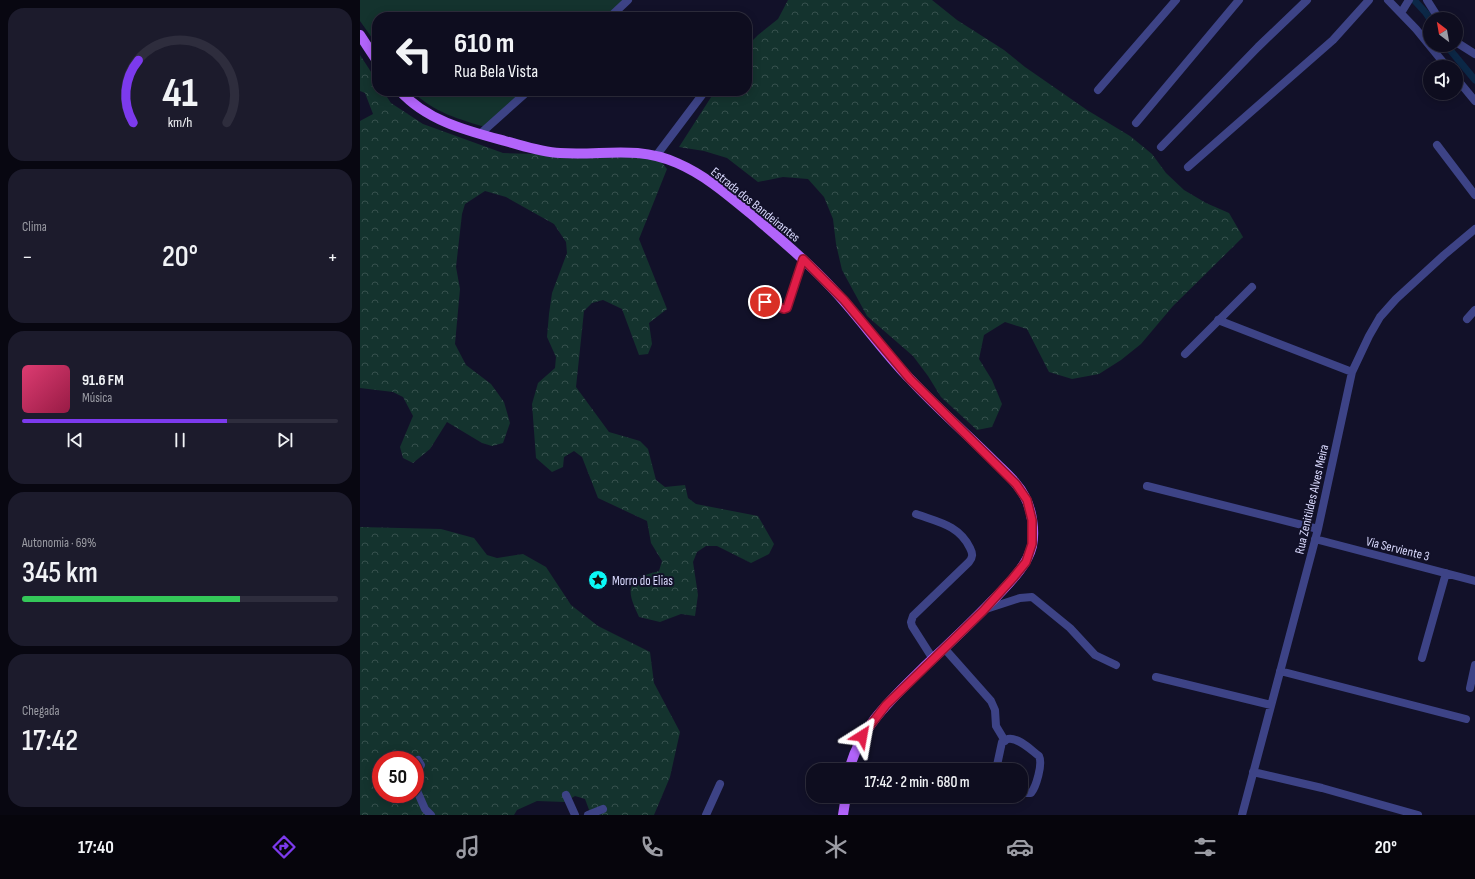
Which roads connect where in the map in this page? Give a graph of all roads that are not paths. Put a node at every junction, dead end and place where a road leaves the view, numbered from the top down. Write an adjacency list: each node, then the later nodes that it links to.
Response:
1 (628, 0): 9 (street)
2 (1176, 0): 18 (street)
3 (1239, 0): 23 (street)
4 (1307, 0): 26 (street)
5 (1369, 0): 28 (street)
6 (1388, 0): 11 (street)
7 (1427, 0): 10 (street)
8 (1408, 2): 11 (street)
9 (615, 12)
10 (1435, 12)
11 (1401, 13): 16 (street)
12 (360, 35): 14 (main road)
13 (1463, 46): 15 (street)
14 (372, 53)
15 (1475, 54)
16 (1441, 60)
17 (1463, 86): 22 (street)
18 (1098, 90)
19 (406, 96): 24 (main road, Estrada dos Bandeirantes)
20 (522, 96): 24 (street)
21 (701, 96): 27 (street)
22 (1475, 101)
23 (1136, 123)
24 (480, 134): 27 (main road, Estrada dos Bandeirantes)
25 (1436, 145): 29 (street)
26 (1161, 147)
27 (656, 156): 31 (main road, Estrada dos Bandeirantes)
28 (1188, 167)
29 (1475, 195)
30 (1475, 229): 38 (street, Rua Zenitildes Alves Meira)
31 (803, 259): 33 (street); 45 (main road, Estrada dos Bandeirantes)
32 (1252, 286): 36 (street)
33 (765, 302)
34 (1475, 310): 35 (street)
35 (1467, 319)
36 (1218, 320): 37 (street); 38 (street)
37 (1185, 354)
38 (1352, 372): 41 (street, Rua Zenitildes Alves Meira)
39 (1147, 486): 41 (street)
40 (916, 514): 47 (street)
41 (1318, 529): 42 (street, Rua Zenitildes Alves Meira)
42 (1315, 539): 43 (street, Via Serviente 3); 51 (street, Rua Zenitildes Alves Meira)
43 (1446, 573): 44 (street, Via Serviente 3); 48 (street)
44 (1475, 581)
45 (983, 611): 46 (main road, Estrada dos Bandeirantes); 49 (street)
46 (944, 648): 47 (main road, Estrada dos Bandeirantes); 56 (street)
47 (934, 658): 57 (main road, Estrada dos Bandeirantes)
48 (1422, 658)
49 (1116, 665)
50 (1475, 665): 53 (street)
51 (1280, 671): 54 (street, Rua Zenitildes Alves Meira); 55 (street)
52 (1156, 677): 54 (street)
53 (1470, 688)
54 (1271, 705): 59 (street, Rua Zenitildes Alves Meira)
55 (1466, 719)
56 (1006, 741): 58 (street); 61 (street)
57 (851, 763)
58 (998, 763)
59 (1253, 772): 71 (street, Rua Zenitildes Alves Meira); 72 (street)
60 (720, 784): 69 (street)
61 (1028, 793)
62 (566, 795): 67 (street)
63 (422, 803): 66 (street)
64 (845, 803): 70 (main road)
65 (603, 809): 68 (street)
66 (431, 815)
67 (575, 815)
68 (588, 815)
69 (706, 815)
70 (843, 815)
71 (1242, 815)
72 (1418, 815)

